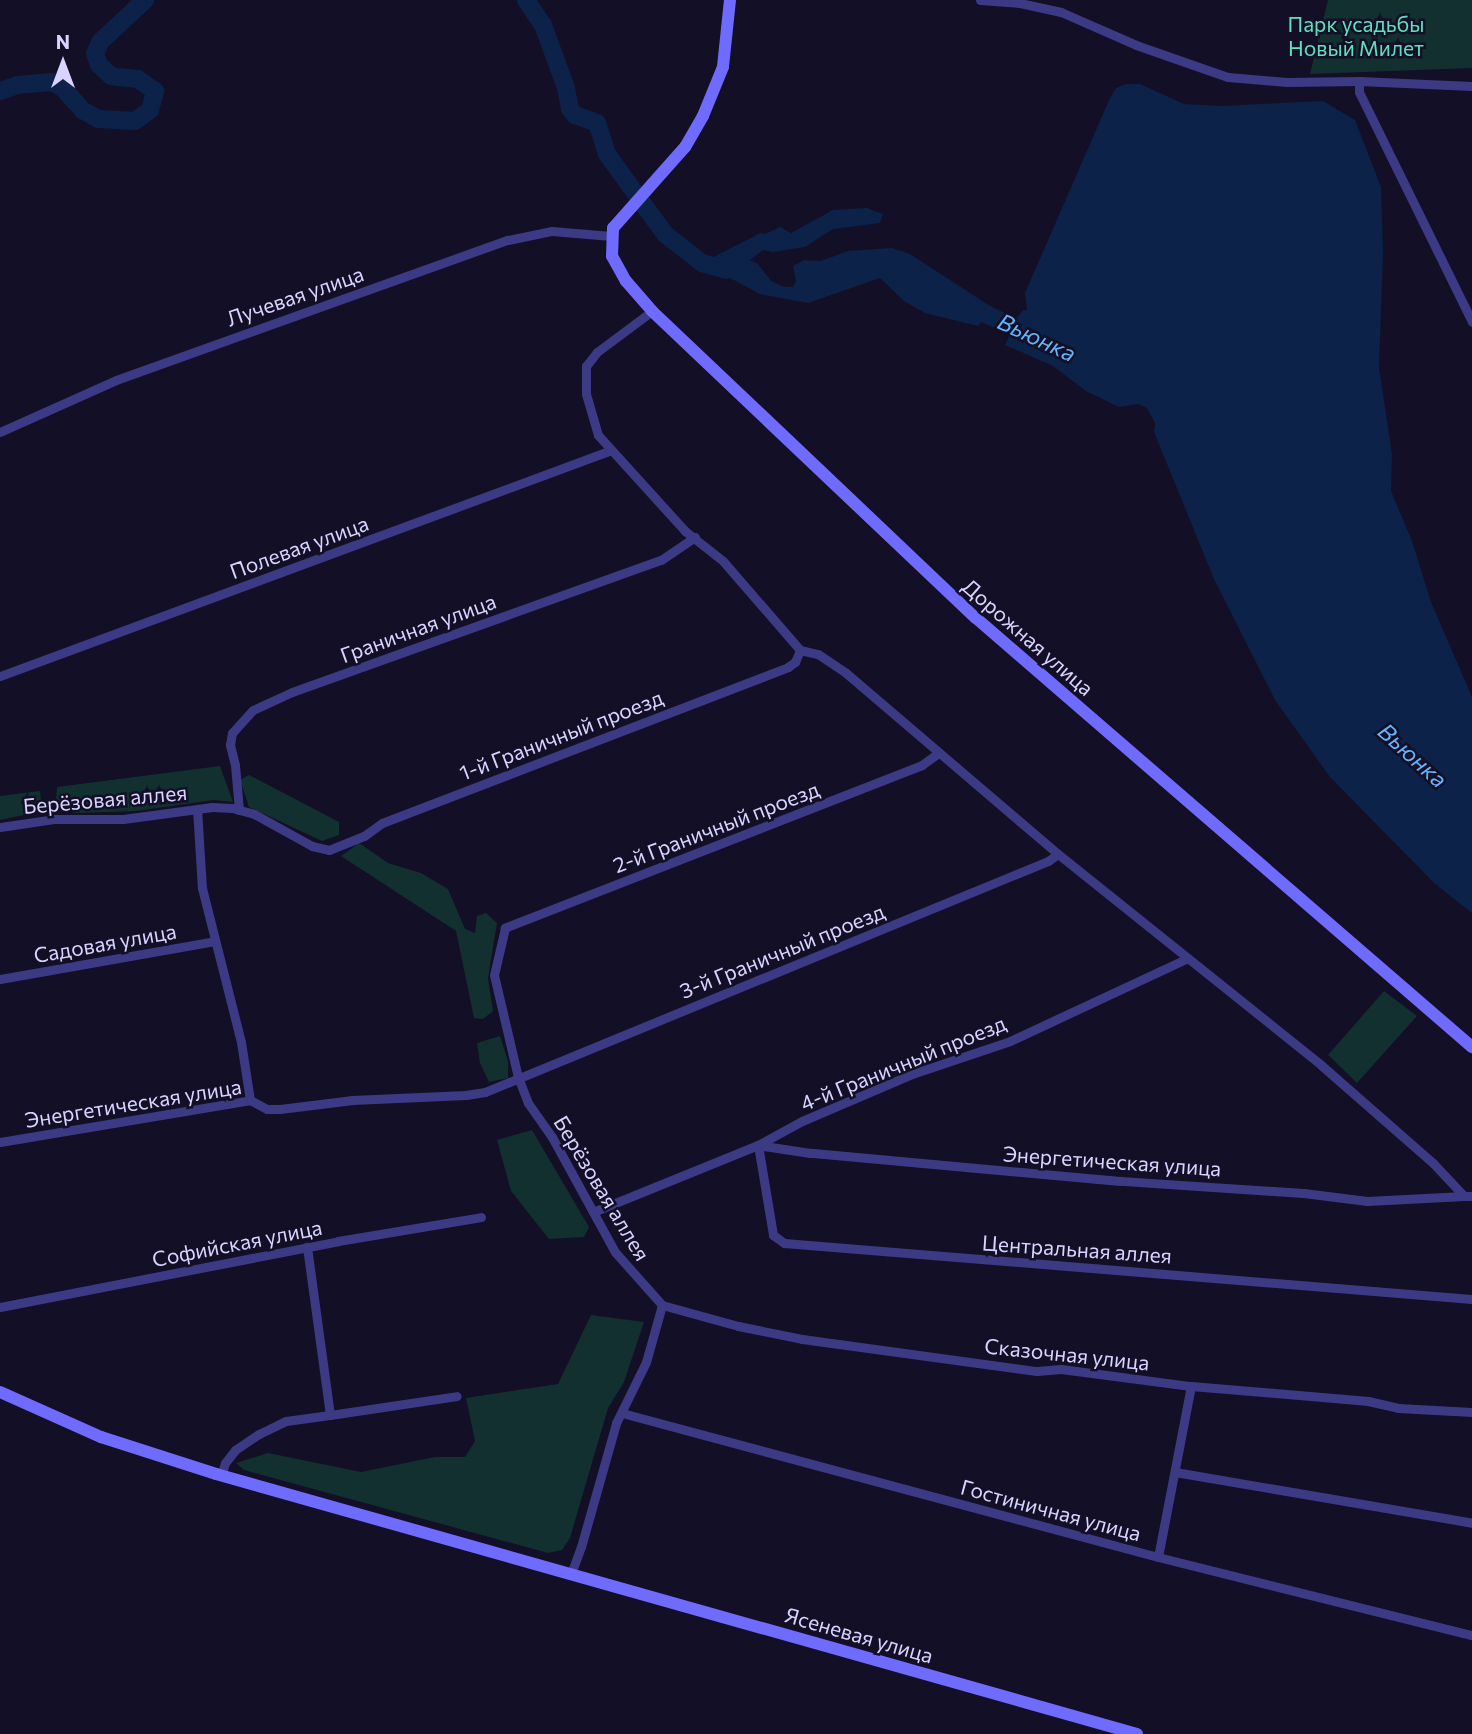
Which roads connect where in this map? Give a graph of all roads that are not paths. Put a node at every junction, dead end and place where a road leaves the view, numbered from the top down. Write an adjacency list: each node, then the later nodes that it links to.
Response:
1 (730, 0): 5 (main road)
2 (980, 0): 3 (street)
3 (1359, 81): 4 (street); 7 (street)
4 (1472, 86)
5 (611, 236): 6 (main road, Дорожная улица); 8 (street, Лучевая улица)
6 (652, 312): 9 (street); 23 (main road, Дорожная улица)
7 (1472, 322)
8 (0, 432)
9 (610, 451): 10 (street); 12 (street, Полевая улица)
10 (695, 537): 11 (street); 15 (street, Граничная улица)
11 (800, 650): 13 (street); 17 (street, 1-й Граничный проезд)
12 (0, 676)
13 (937, 754): 18 (street); 19 (street, 2-й Граничный проезд)
14 (197, 809): 15 (street, Берёзовая аллея); 16 (street, Берёзовая аллея); 20 (street)
15 (239, 810): 17 (street, Берёзовая аллея)
16 (0, 827)
17 (329, 850)
18 (1058, 855): 21 (street); 24 (street, 3-й Граничный проезд)
19 (505, 928): 24 (street, Берёзовая аллея)
20 (215, 942): 22 (street, Садовая улица); 25 (street)
21 (1186, 959): 27 (street, 4-й Граничный проезд); 28 (street)
22 (0, 979)
23 (1472, 1047)
24 (518, 1077): 25 (street, Энергетическая улица); 29 (street, Берёзовая аллея)
25 (250, 1100): 26 (street, Энергетическая улица)
26 (0, 1142)
27 (758, 1145): 28 (street, Энергетическая улица); 29 (street, 4-й Граничный проезд); 32 (street, Центральная аллея)
28 (1468, 1196)
29 (593, 1212): 33 (street, Берёзовая аллея)
30 (481, 1217): 31 (street, Софийская улица)
31 (307, 1247): 34 (street, Софийская улица); 40 (street)
32 (1472, 1299)
33 (662, 1305): 35 (street, Сказочная улица); 39 (street)
34 (0, 1307)
35 (1191, 1386): 38 (street, Сказочная улица); 41 (street)
36 (0, 1392): 42 (main road, Ясеневая улица)
37 (457, 1396): 40 (street)
38 (1472, 1412)
39 (622, 1413): 44 (street, Гостиничная улица); 45 (street)
40 (330, 1415): 42 (street)
41 (1175, 1472): 43 (street); 44 (street)
42 (221, 1476): 45 (main road, Ясеневая улица)
43 (1472, 1523)
44 (1158, 1557): 46 (street, Гостиничная улица)
45 (571, 1574): 47 (main road, Ясеневая улица)
46 (1472, 1635)
47 (1137, 1734)

